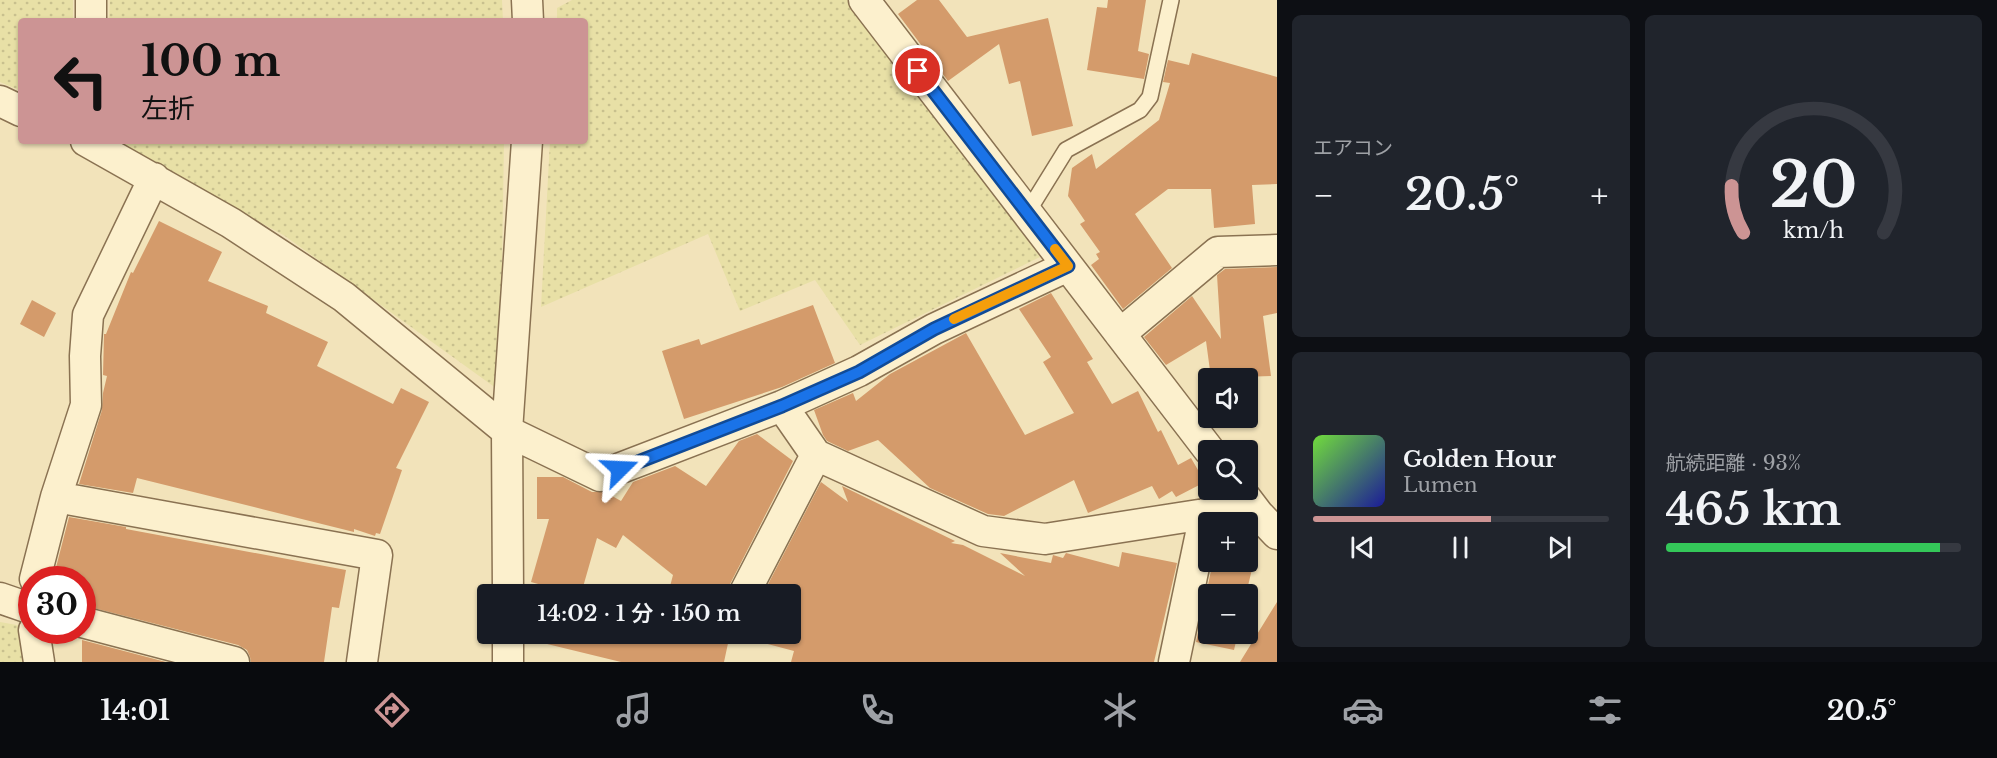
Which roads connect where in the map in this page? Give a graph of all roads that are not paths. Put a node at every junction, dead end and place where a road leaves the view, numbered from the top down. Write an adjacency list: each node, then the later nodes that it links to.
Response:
1 (91, 0): 5 (street)
2 (527, 0): 6 (street)
3 (864, 0): 12 (street)
4 (1171, 0): 12 (lane)
5 (91, 18)
6 (528, 18)
7 (0, 101): 8 (street)
8 (18, 110)
9 (92, 144): 11 (street)
10 (526, 144): 17 (street)
11 (154, 178): 17 (street); 20 (street)
12 (1027, 213): 14 (street)
13 (1277, 250): 15 (street)
14 (1068, 266): 15 (street); 16 (street)
15 (1120, 334): 18 (street)
16 (782, 406): 17 (street); 19 (street)
17 (507, 431): 26 (street)
18 (1201, 440)
19 (816, 455): 22 (street); 27 (street)
20 (56, 497): 25 (street); 36 (street)
21 (1248, 500): 23 (street)
22 (1198, 515)
23 (1268, 524)
24 (1198, 560): 33 (street)
25 (38, 566)
26 (508, 584)
27 (749, 584)
28 (0, 598): 29 (street)
29 (18, 606)
30 (96, 626): 35 (street)
31 (36, 644): 34 (street)
32 (508, 644): 37 (street)
33 (1183, 659)
34 (39, 662)
35 (234, 662)
36 (362, 662)
37 (508, 662)

